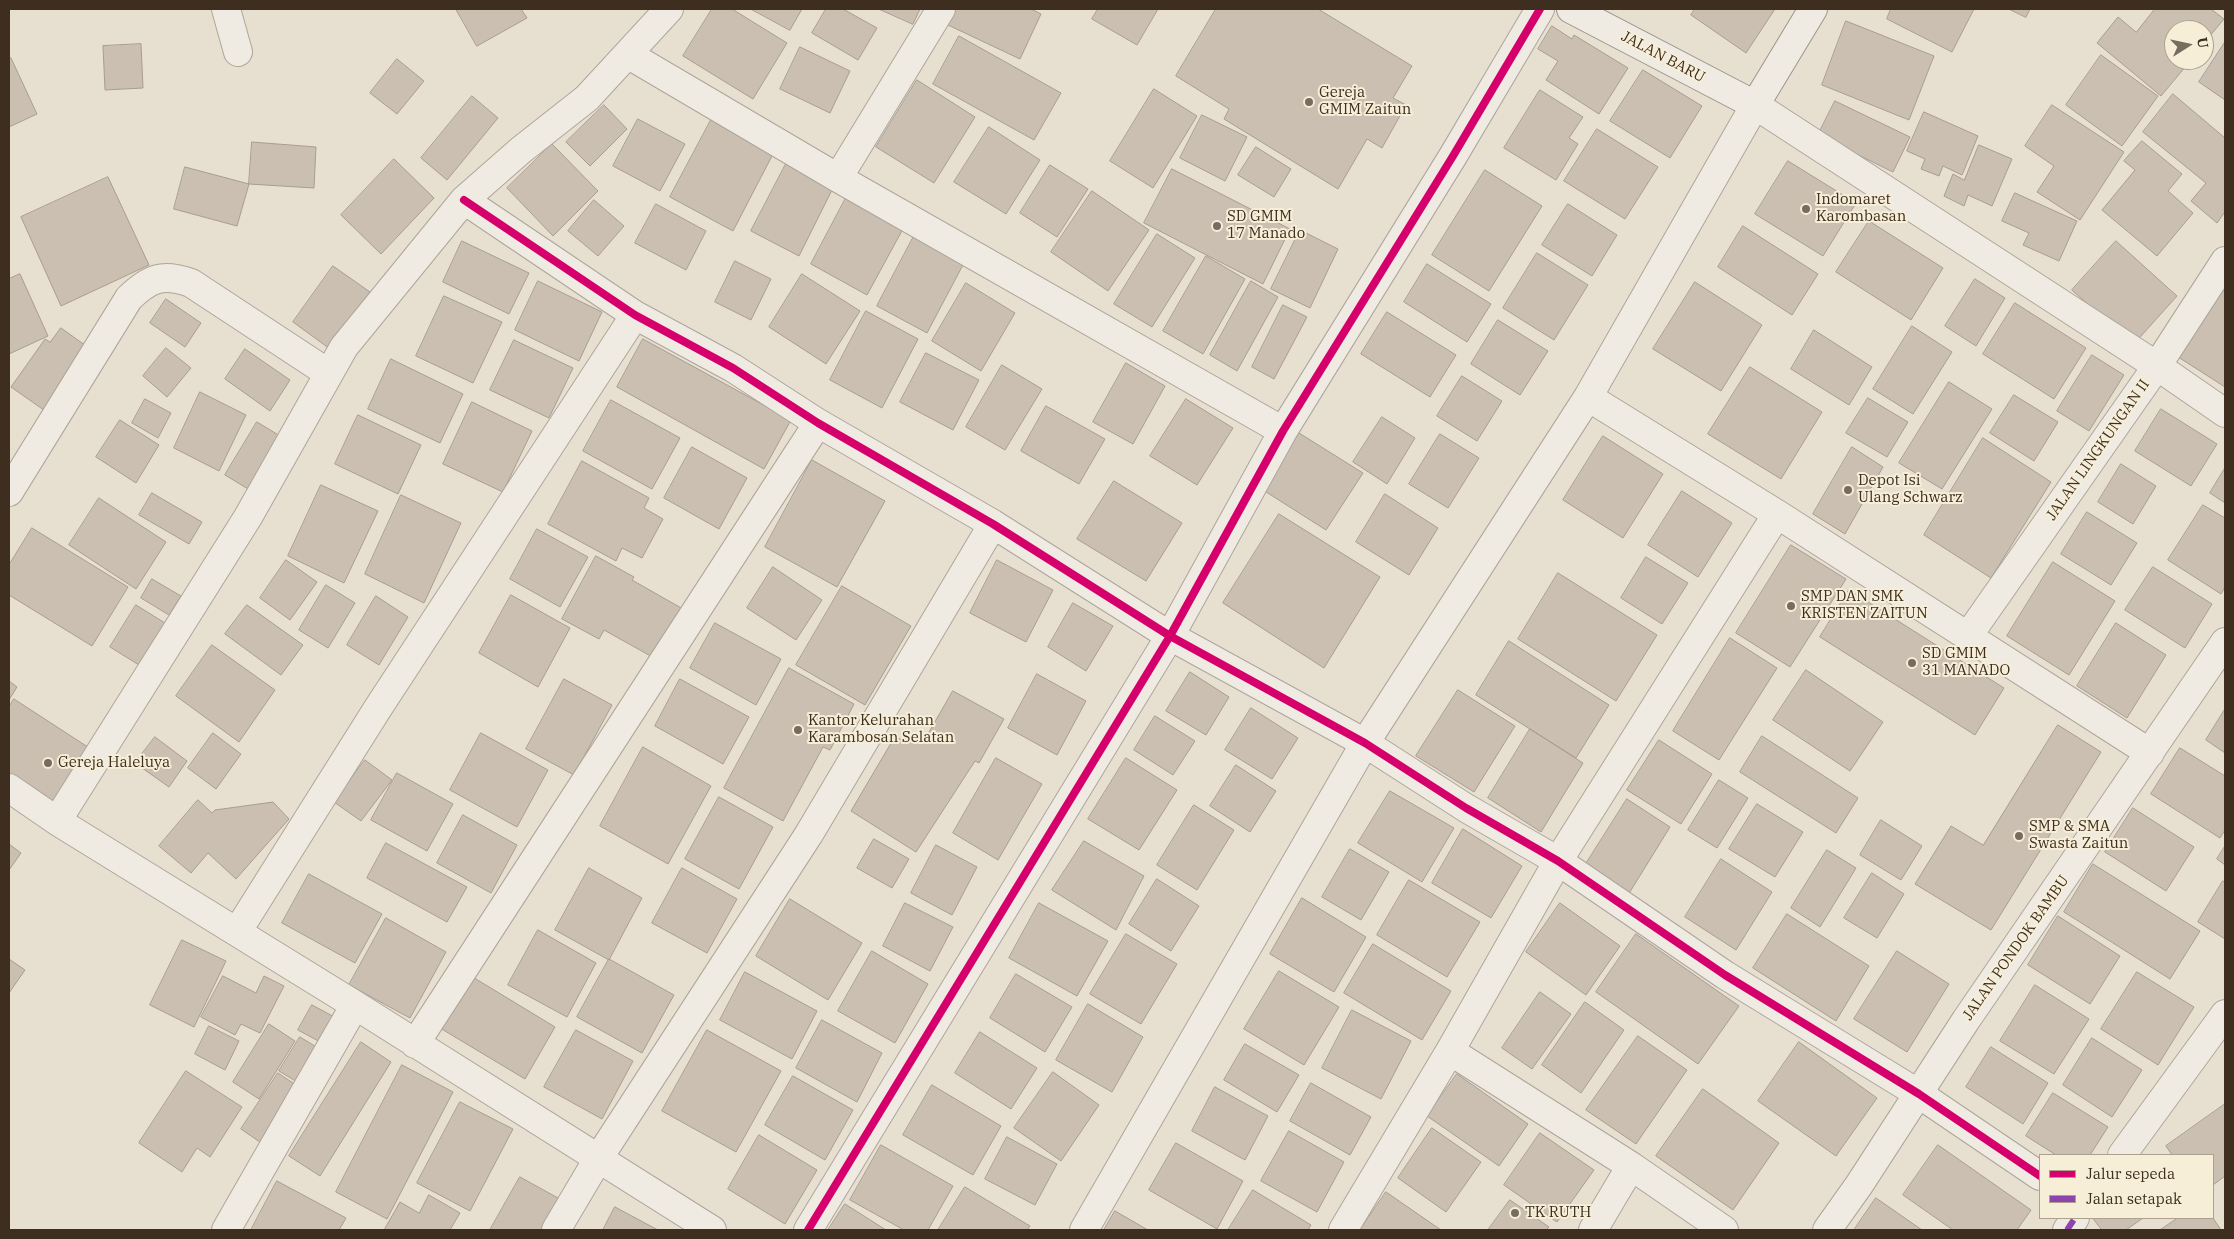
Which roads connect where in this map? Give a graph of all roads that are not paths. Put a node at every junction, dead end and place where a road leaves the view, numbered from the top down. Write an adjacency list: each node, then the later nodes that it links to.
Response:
1 (226, 9): 7 (street)
2 (669, 9): 8 (street)
3 (941, 9): 10 (street)
4 (1540, 9): 19 (street)
5 (1571, 9): 9 (street, JALAN BARU)
6 (1813, 9): 9 (street)
7 (238, 52)
8 (629, 55): 10 (street); 11 (street)
9 (1755, 105): 14 (street, JALAN BARU); 16 (street)
10 (838, 178): 19 (street)
11 (464, 200): 13 (street); 15 (street)
12 (2225, 261): 14 (street, JALAN LINGKUNGAN II)
13 (635, 315): 18 (street); 31 (street)
14 (2157, 366): 17 (street, JALAN BARU); 24 (street, JALAN LINGKUNGAN II)
15 (328, 373): 20 (street); 29 (street)
16 (1588, 397): 21 (street); 26 (street)
17 (2225, 413)
18 (818, 423): 22 (street); 34 (street)
19 (1282, 430): 23 (street)
20 (9, 492)
21 (1777, 514): 24 (street); 30 (street)
22 (993, 524): 23 (street); 38 (street)
23 (1170, 636): 26 (street); 45 (street)
24 (1968, 636): 27 (street)
25 (2225, 642): 27 (street, JALAN PONDOK BAMBU)
26 (1365, 743): 30 (street); 46 (street)
27 (2150, 754): 36 (street, JALAN PONDOK BAMBU)
28 (9, 788): 29 (street)
29 (57, 821): 31 (street)
30 (1558, 861): 35 (street); 36 (street)
31 (237, 932): 32 (street)
32 (355, 1005): 34 (street); 42 (street)
33 (2225, 1014): 37 (street)
34 (415, 1044): 38 (street)
35 (1450, 1051): 39 (street); 47 (street)
36 (1918, 1094): 40 (street); 50 (street, JALAN PONDOK BAMBU)
37 (2123, 1154)
38 (598, 1158): 43 (street); 44 (street)
39 (1631, 1166): 48 (street); 49 (street)
40 (2039, 1175)
41 (2074, 1219): 51 (street)
42 (226, 1230)
43 (556, 1230)
44 (712, 1230)
45 (808, 1230)
46 (1084, 1230)
47 (1342, 1230)
48 (1593, 1230)
49 (1724, 1230)
50 (1827, 1230)
51 (2067, 1230)

